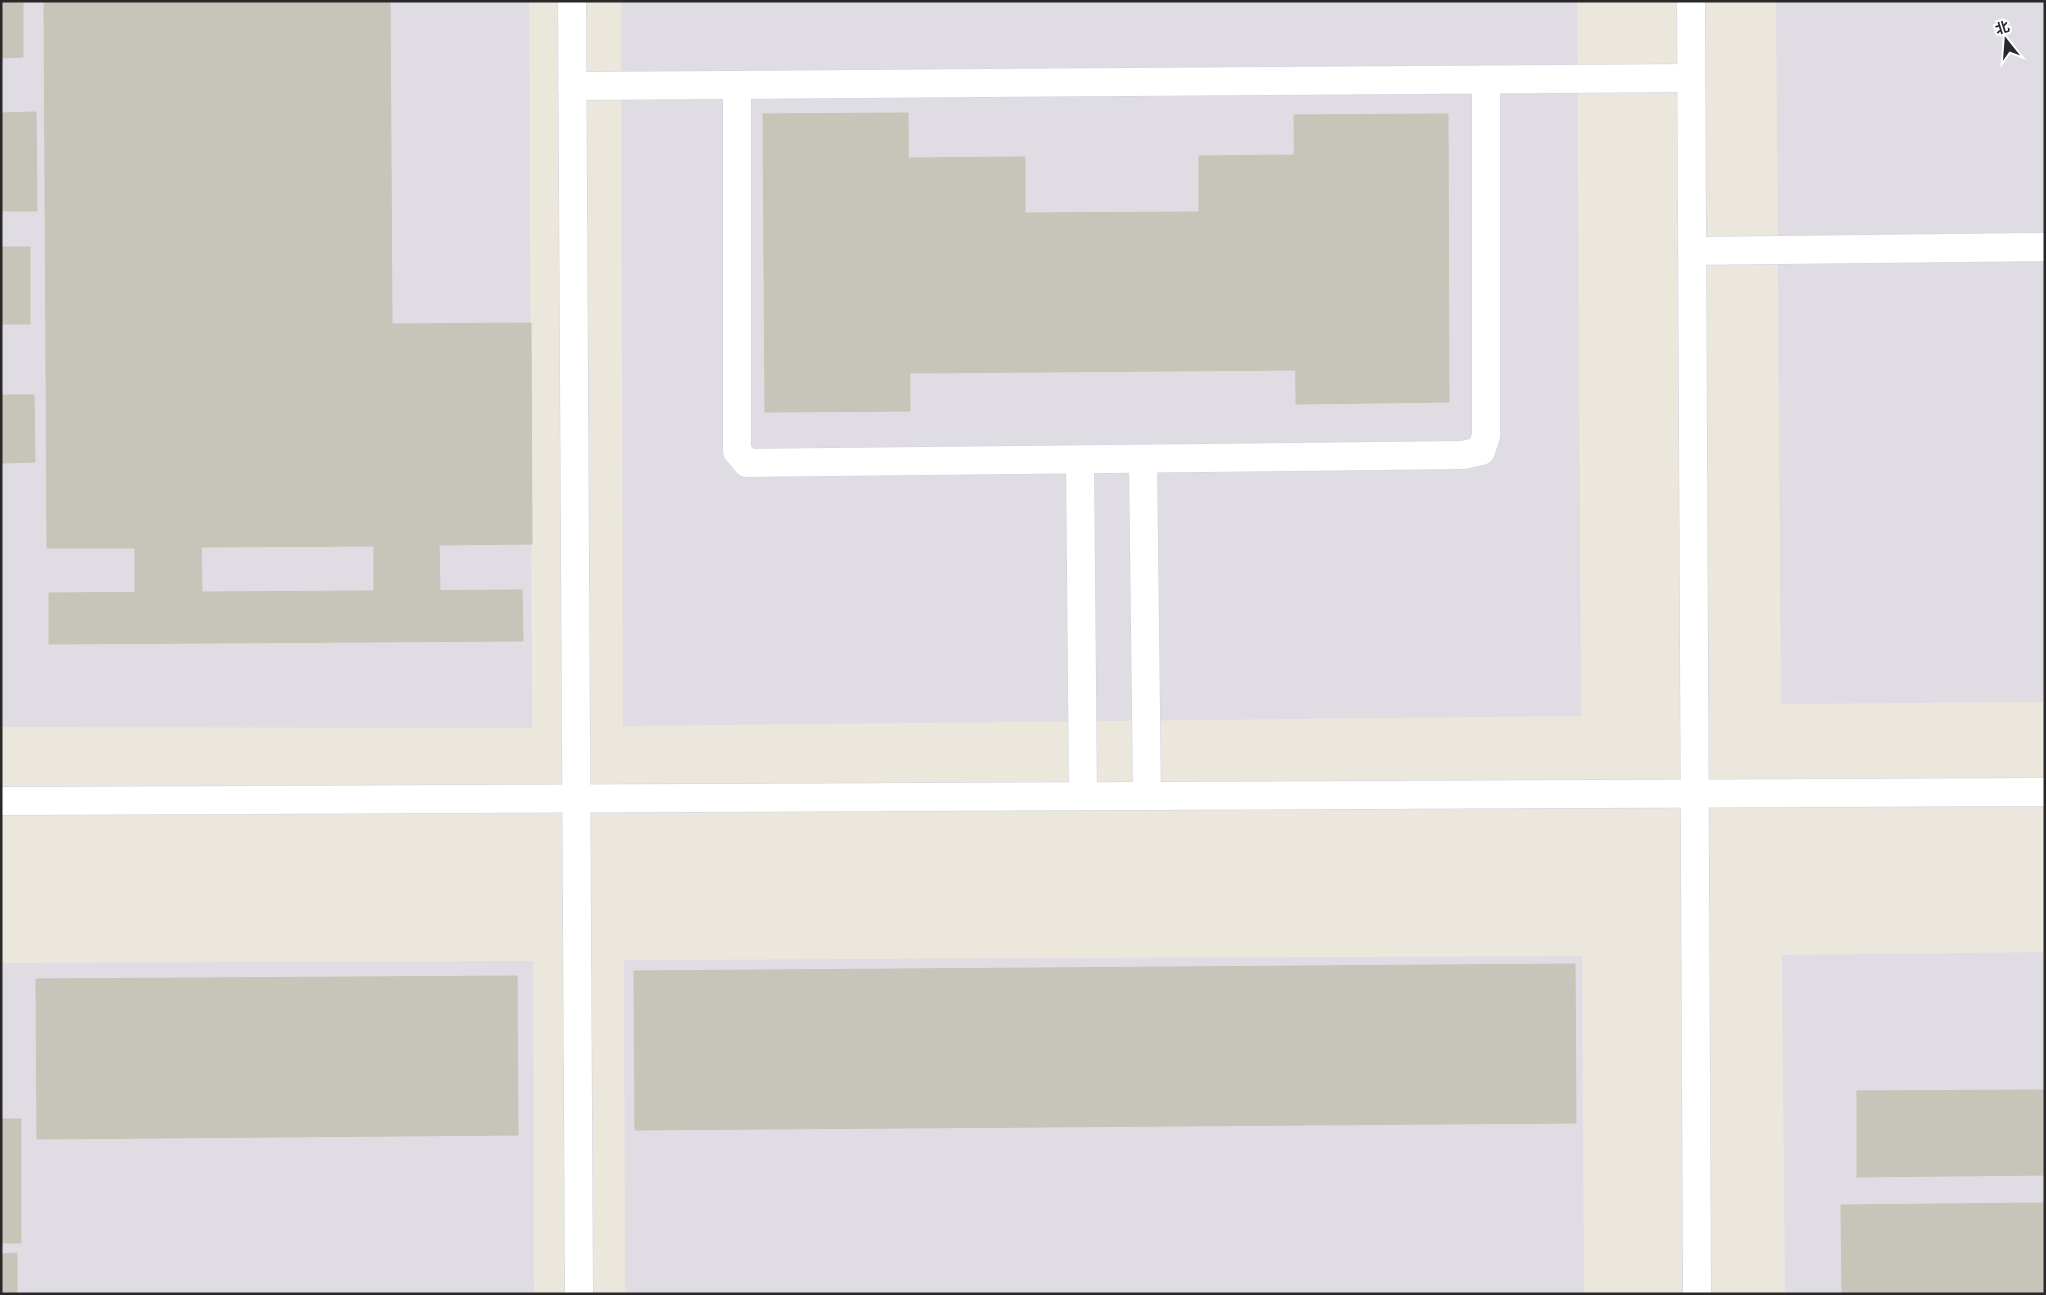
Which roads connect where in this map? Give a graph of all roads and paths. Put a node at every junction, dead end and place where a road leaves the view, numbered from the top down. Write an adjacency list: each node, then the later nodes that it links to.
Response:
1 (572, 1): 6 (street)
2 (1691, 1): 3 (street)
3 (1691, 78): 4 (street); 8 (street)
4 (1486, 80): 5 (street); 9 (street)
5 (737, 85): 6 (street); 10 (street)
6 (572, 86): 15 (street)
7 (2045, 247): 8 (street)
8 (1692, 251): 12 (street)
9 (1143, 459): 10 (street); 14 (street)
10 (1080, 460): 13 (street)
11 (2045, 792): 12 (street)
12 (1695, 793): 14 (street); 18 (street)
13 (1083, 796): 14 (street); 15 (street)
14 (1146, 796)
15 (576, 799): 16 (street); 17 (street)
16 (1, 801)
17 (579, 1294)
18 (1697, 1294)

